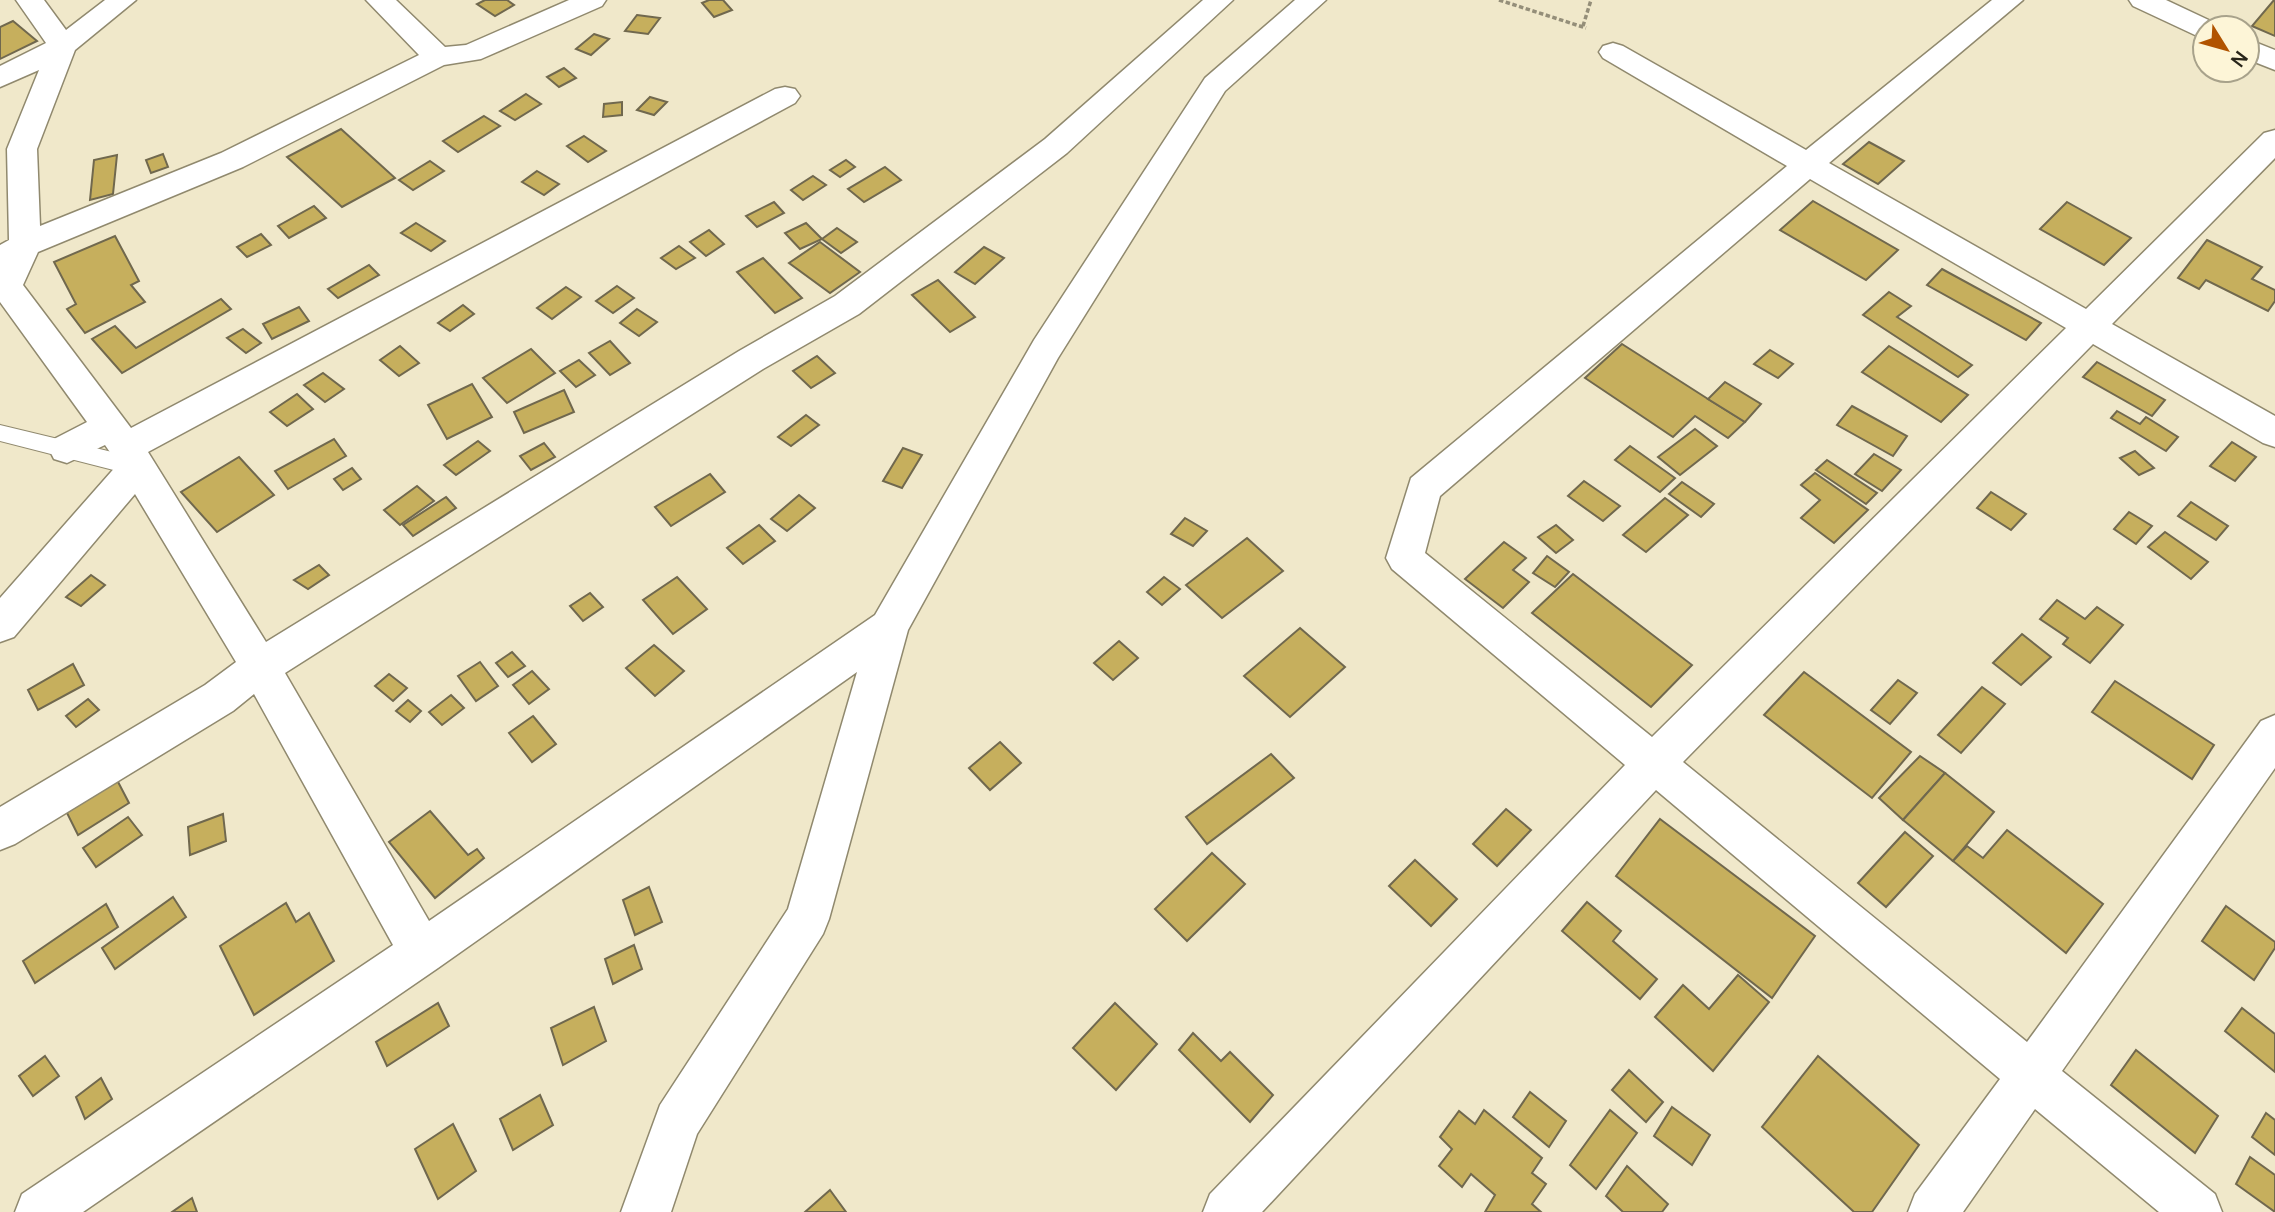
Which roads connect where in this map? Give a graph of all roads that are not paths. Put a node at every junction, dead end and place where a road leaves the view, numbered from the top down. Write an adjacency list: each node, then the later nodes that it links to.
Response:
1 (30, 0): 10 (street)
2 (122, 0): 10 (street)
3 (380, 0): 12 (street)
4 (592, 0): 12 (street)
5 (1219, 0): 25 (street)
6 (1312, 0): 24 (street)
7 (2009, 0): 16 (street)
8 (2143, 0): 9 (street)
9 (2191, 22)
10 (63, 46): 13 (street); 17 (street)
11 (1613, 52): 16 (street)
12 (438, 57): 17 (street)
13 (0, 78)
14 (785, 96): 21 (street)
15 (2275, 140): 18 (street)
16 (1807, 165): 18 (street); 27 (street)
17 (13, 252): 21 (street)
18 (2090, 326): 20 (street); 27 (street)
19 (0, 433): 22 (lane)
20 (2275, 433)
21 (124, 447): 22 (street); 22 (lane); 23 (street); 25 (street)
22 (66, 449)
23 (0, 625)
24 (889, 627): 29 (street); 32 (street)
25 (260, 667): 28 (street); 29 (street)
26 (2275, 734): 30 (street)
27 (1656, 762): 30 (street); 33 (street)
28 (0, 830)
29 (422, 952): 31 (street)
30 (2032, 1075): 34 (street); 35 (street)
31 (40, 1212)
32 (646, 1212)
33 (1228, 1212)
34 (1933, 1212)
35 (2197, 1212)

